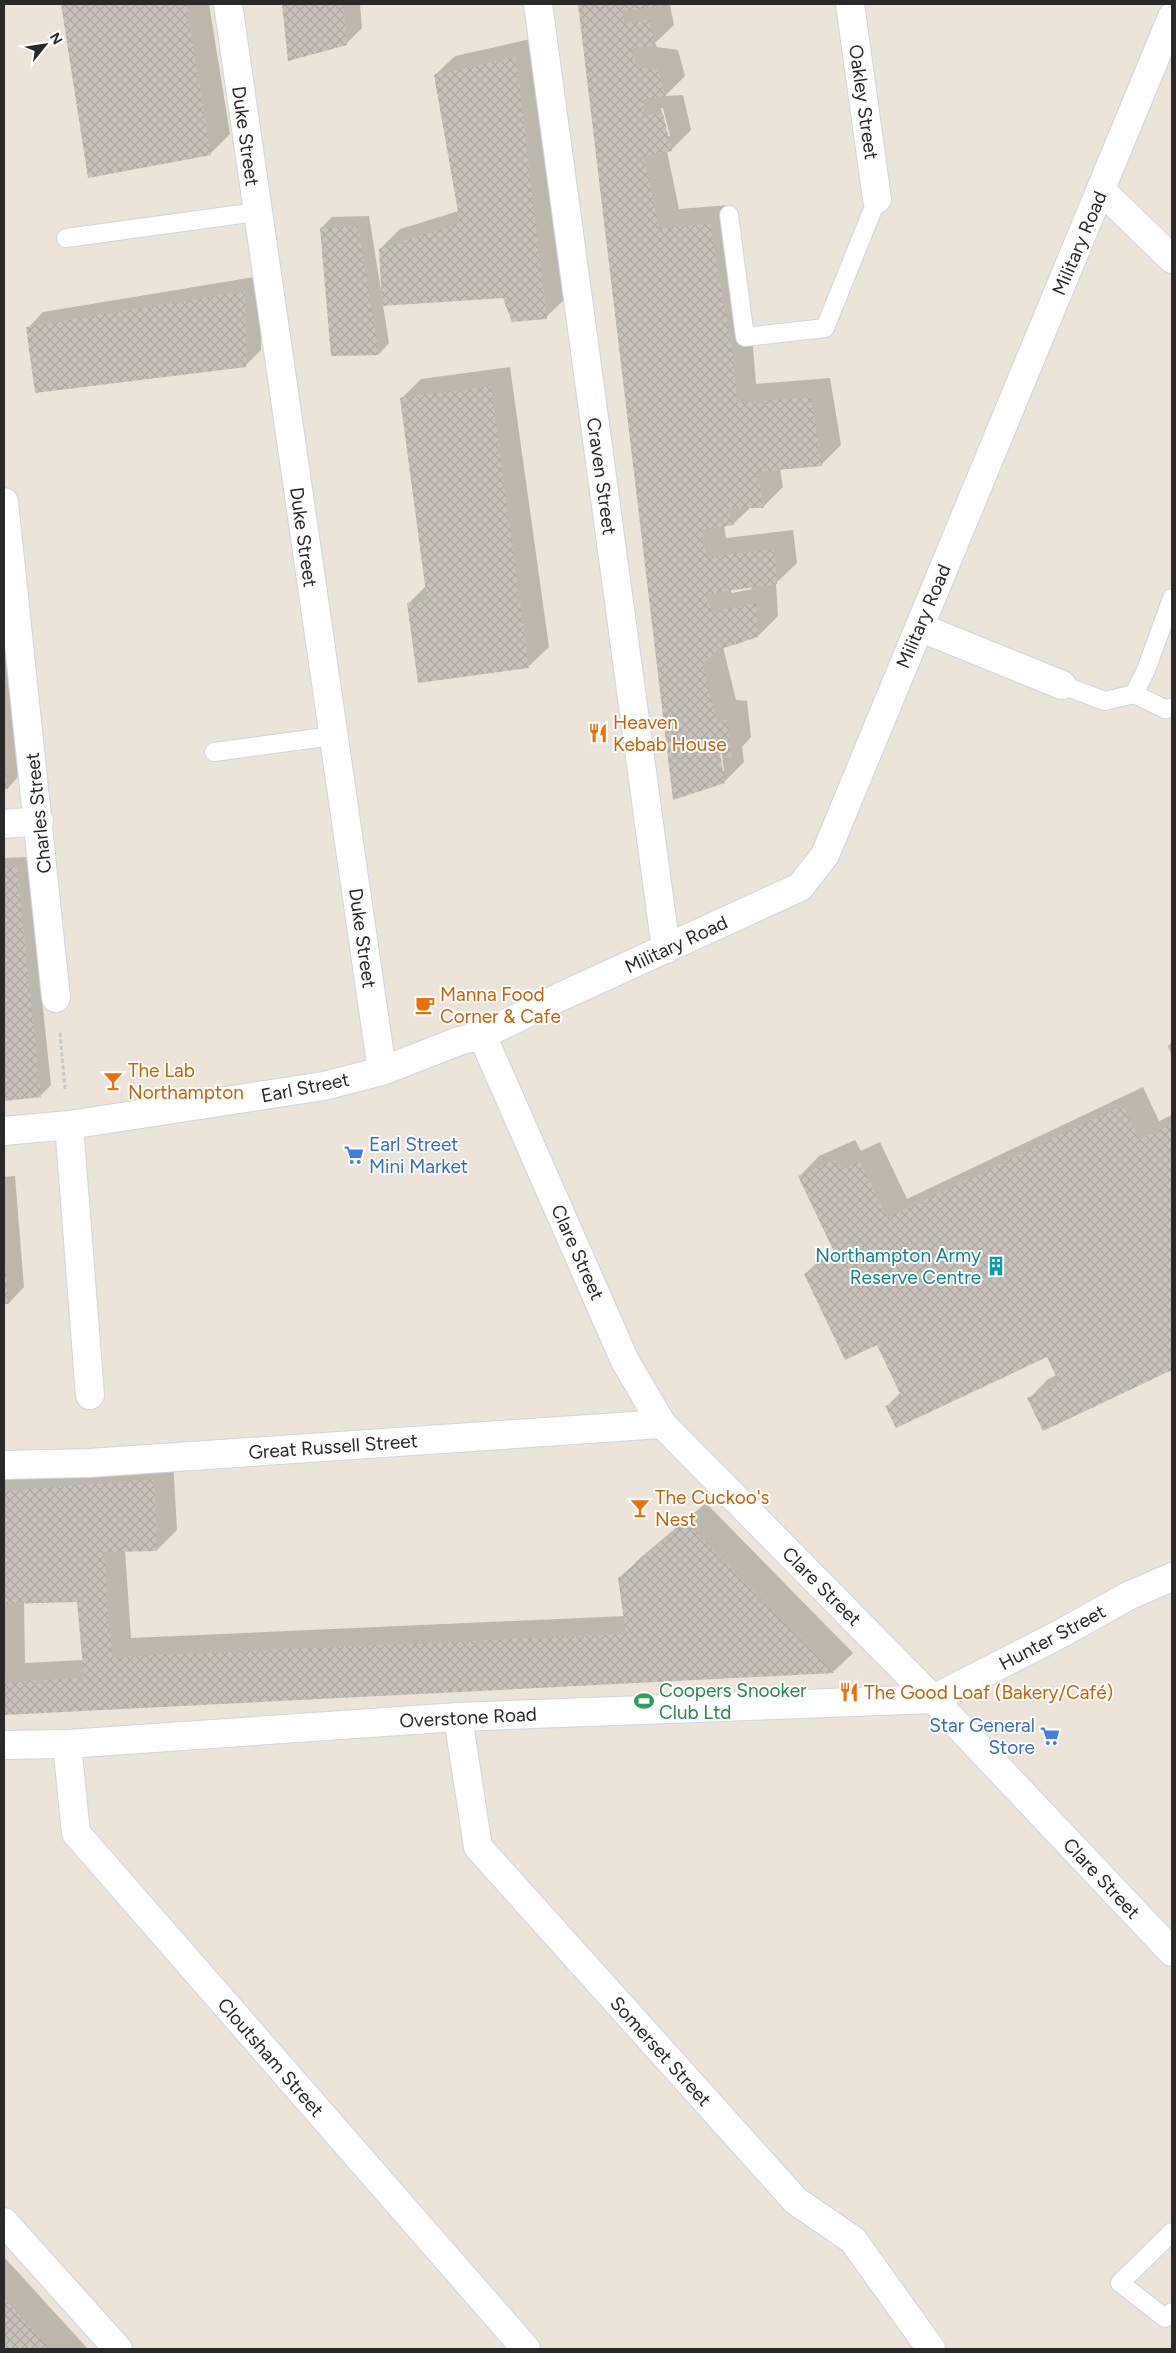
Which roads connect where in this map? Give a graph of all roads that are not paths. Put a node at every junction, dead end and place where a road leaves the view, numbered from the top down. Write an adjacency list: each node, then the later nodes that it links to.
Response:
1 (228, 4): 7 (street, Duke Street)
2 (538, 4): 21 (street, Craven Street)
3 (850, 4): 6 (street, Oakley Street)
4 (1172, 16): 5 (street, Military Road)
5 (1101, 190): 10 (street); 13 (street, Military Road)
6 (877, 200): 8 (lane)
7 (257, 212): 9 (lane); 17 (street, Duke Street)
8 (729, 215)
9 (66, 238)
10 (1172, 259)
11 (5, 516): 19 (street, Charles Street)
12 (1172, 598): 15 (lane)
13 (919, 627): 14 (street); 21 (street, Military Road)
14 (1062, 684): 15 (lane)
15 (1134, 694): 16 (lane)
16 (1172, 708)
17 (333, 736): 18 (lane); 24 (street, Duke Street)
18 (214, 752)
19 (39, 821): 20 (street); 22 (street, Charles Street)
20 (4, 824)
21 (666, 949): 23 (street, Military Road)
22 (56, 998)
23 (482, 1035): 24 (street, Earl Street); 28 (street, Clare Street)
24 (382, 1071): 25 (street, Earl Street)
25 (69, 1125): 26 (street, Earl Street); 27 (street)
26 (4, 1132)
27 (90, 1395)
28 (662, 1424): 29 (street, Great Russell Street); 31 (street, Clare Street)
29 (4, 1465)
30 (1172, 1577): 31 (street, Hunter Street)
31 (933, 1699): 32 (street, Overstone Road); 35 (street, Clare Street)
32 (458, 1717): 33 (street, Overstone Road); 41 (street, Somerset Street)
33 (68, 1744): 34 (street, Overstone Road); 40 (street, Cloutsham Street)
34 (4, 1745)
35 (1172, 1952)
36 (4, 2222): 39 (street)
37 (1172, 2232): 38 (lane)
38 (1172, 2312)
39 (118, 2349)
40 (526, 2349)
41 (931, 2349)

